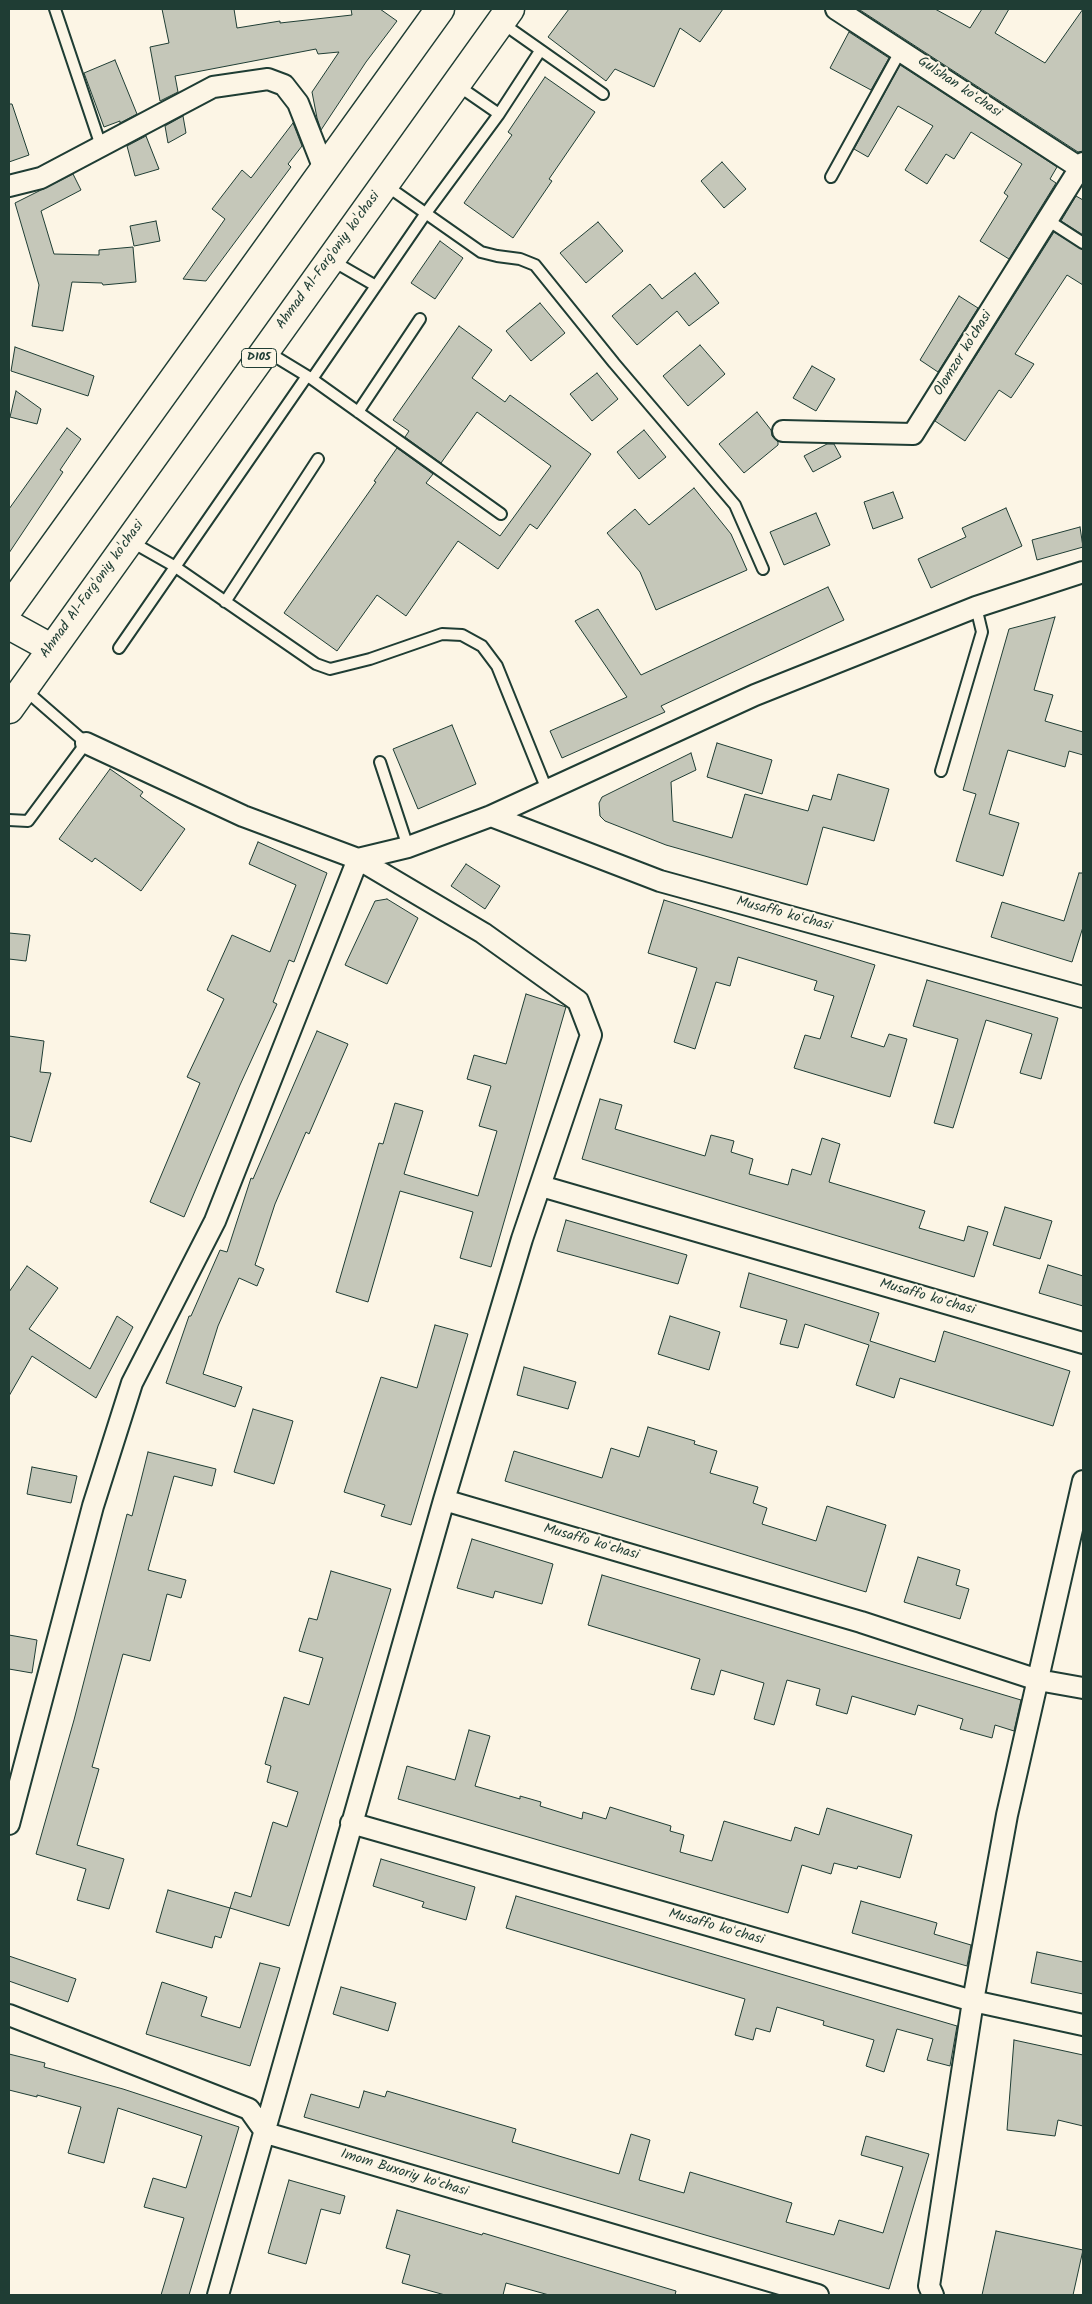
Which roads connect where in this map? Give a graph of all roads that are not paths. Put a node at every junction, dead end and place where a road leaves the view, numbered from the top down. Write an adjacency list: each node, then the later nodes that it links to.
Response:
1 (55, 9): 10 (lane)
2 (440, 9): 12 (highway)
3 (836, 9): 5 (street, Gulshan koʻchasi)
4 (505, 15): 6 (lane); 7 (highway, Ahmad Al-Farg'oniy ko'chasi / D105)
5 (901, 50): 11 (street, Gulshan koʻchasi); 13 (lane)
6 (540, 51): 8 (lane); 9 (lane)
7 (456, 84): 9 (lane); 14 (highway, Ahmad Al-Farg'oniy ko'chasi / D105)
8 (603, 94)
9 (499, 114): 16 (lane)
10 (102, 146): 12 (street); 15 (street)
11 (1082, 166): 17 (street, Olomzor ko'chasi)
12 (324, 169): 34 (highway)
13 (831, 177)
14 (384, 184): 16 (lane); 19 (highway, Ahmad Al-Farg'oniy ko'chasi / D105)
15 (9, 186)
16 (426, 213): 20 (lane); 30 (lane)
17 (1049, 221): 18 (lane); 25 (street, Olomzor ko'chasi)
18 (1083, 243)
19 (330, 260): 20 (lane); 22 (highway, Ahmad Al-Farg'oniy ko'chasi / D105)
20 (376, 286): 23 (lane)
21 (420, 319): 24 (lane)
22 (265, 350): 23 (lane); 28 (highway, Ahmad Al-Farg'oniy ko'chasi / D105)
23 (310, 378): 24 (lane); 29 (lane)
24 (358, 412): 27 (lane)
25 (783, 431)
26 (318, 460): 32 (lane)
27 (501, 514)
28 (128, 540): 29 (lane); 36 (highway, Ahmad Al-Farg'oniy ko'chasi / D105)
29 (174, 566): 32 (lane); 37 (lane)
30 (764, 569)
31 (1083, 572): 33 (street)
32 (225, 602): 42 (lane)
33 (976, 607): 41 (lane); 42 (street)
34 (9, 608)
35 (9, 625): 36 (highway)
36 (51, 648): 38 (highway, Ahmad Al-Farg'oniy ko'chasi / D105)
37 (119, 648)
38 (16, 698): 39 (lane)
39 (86, 743): 44 (lane); 46 (street)
40 (380, 762): 45 (lane)
41 (941, 771)
42 (547, 790): 43 (street)
43 (491, 816): 45 (street); 47 (street, Musaffo koʻchasi)
44 (9, 820)
45 (408, 847): 46 (street)
46 (358, 859): 48 (street); 54 (street)
47 (1083, 997)
48 (541, 1186): 49 (street, Musaffo koʻchasi); 51 (street)
49 (1083, 1343)
50 (1083, 1481): 52 (street)
51 (444, 1500): 52 (street, Musaffo koʻchasi); 55 (street)
52 (1038, 1680): 53 (street, Musaffo koʻchasi); 56 (street)
53 (1083, 1688)
54 (9, 1824)
55 (351, 1824): 56 (street, Musaffo koʻchasi); 59 (street)
56 (973, 2000): 58 (street, Musaffo koʻchasi); 62 (street)
57 (9, 2015): 59 (street)
58 (1083, 2025)
59 (266, 2133): 60 (street); 61 (street, Imom Buxoriy koʻchasi)
60 (218, 2295)
61 (818, 2295)
62 (933, 2295)

